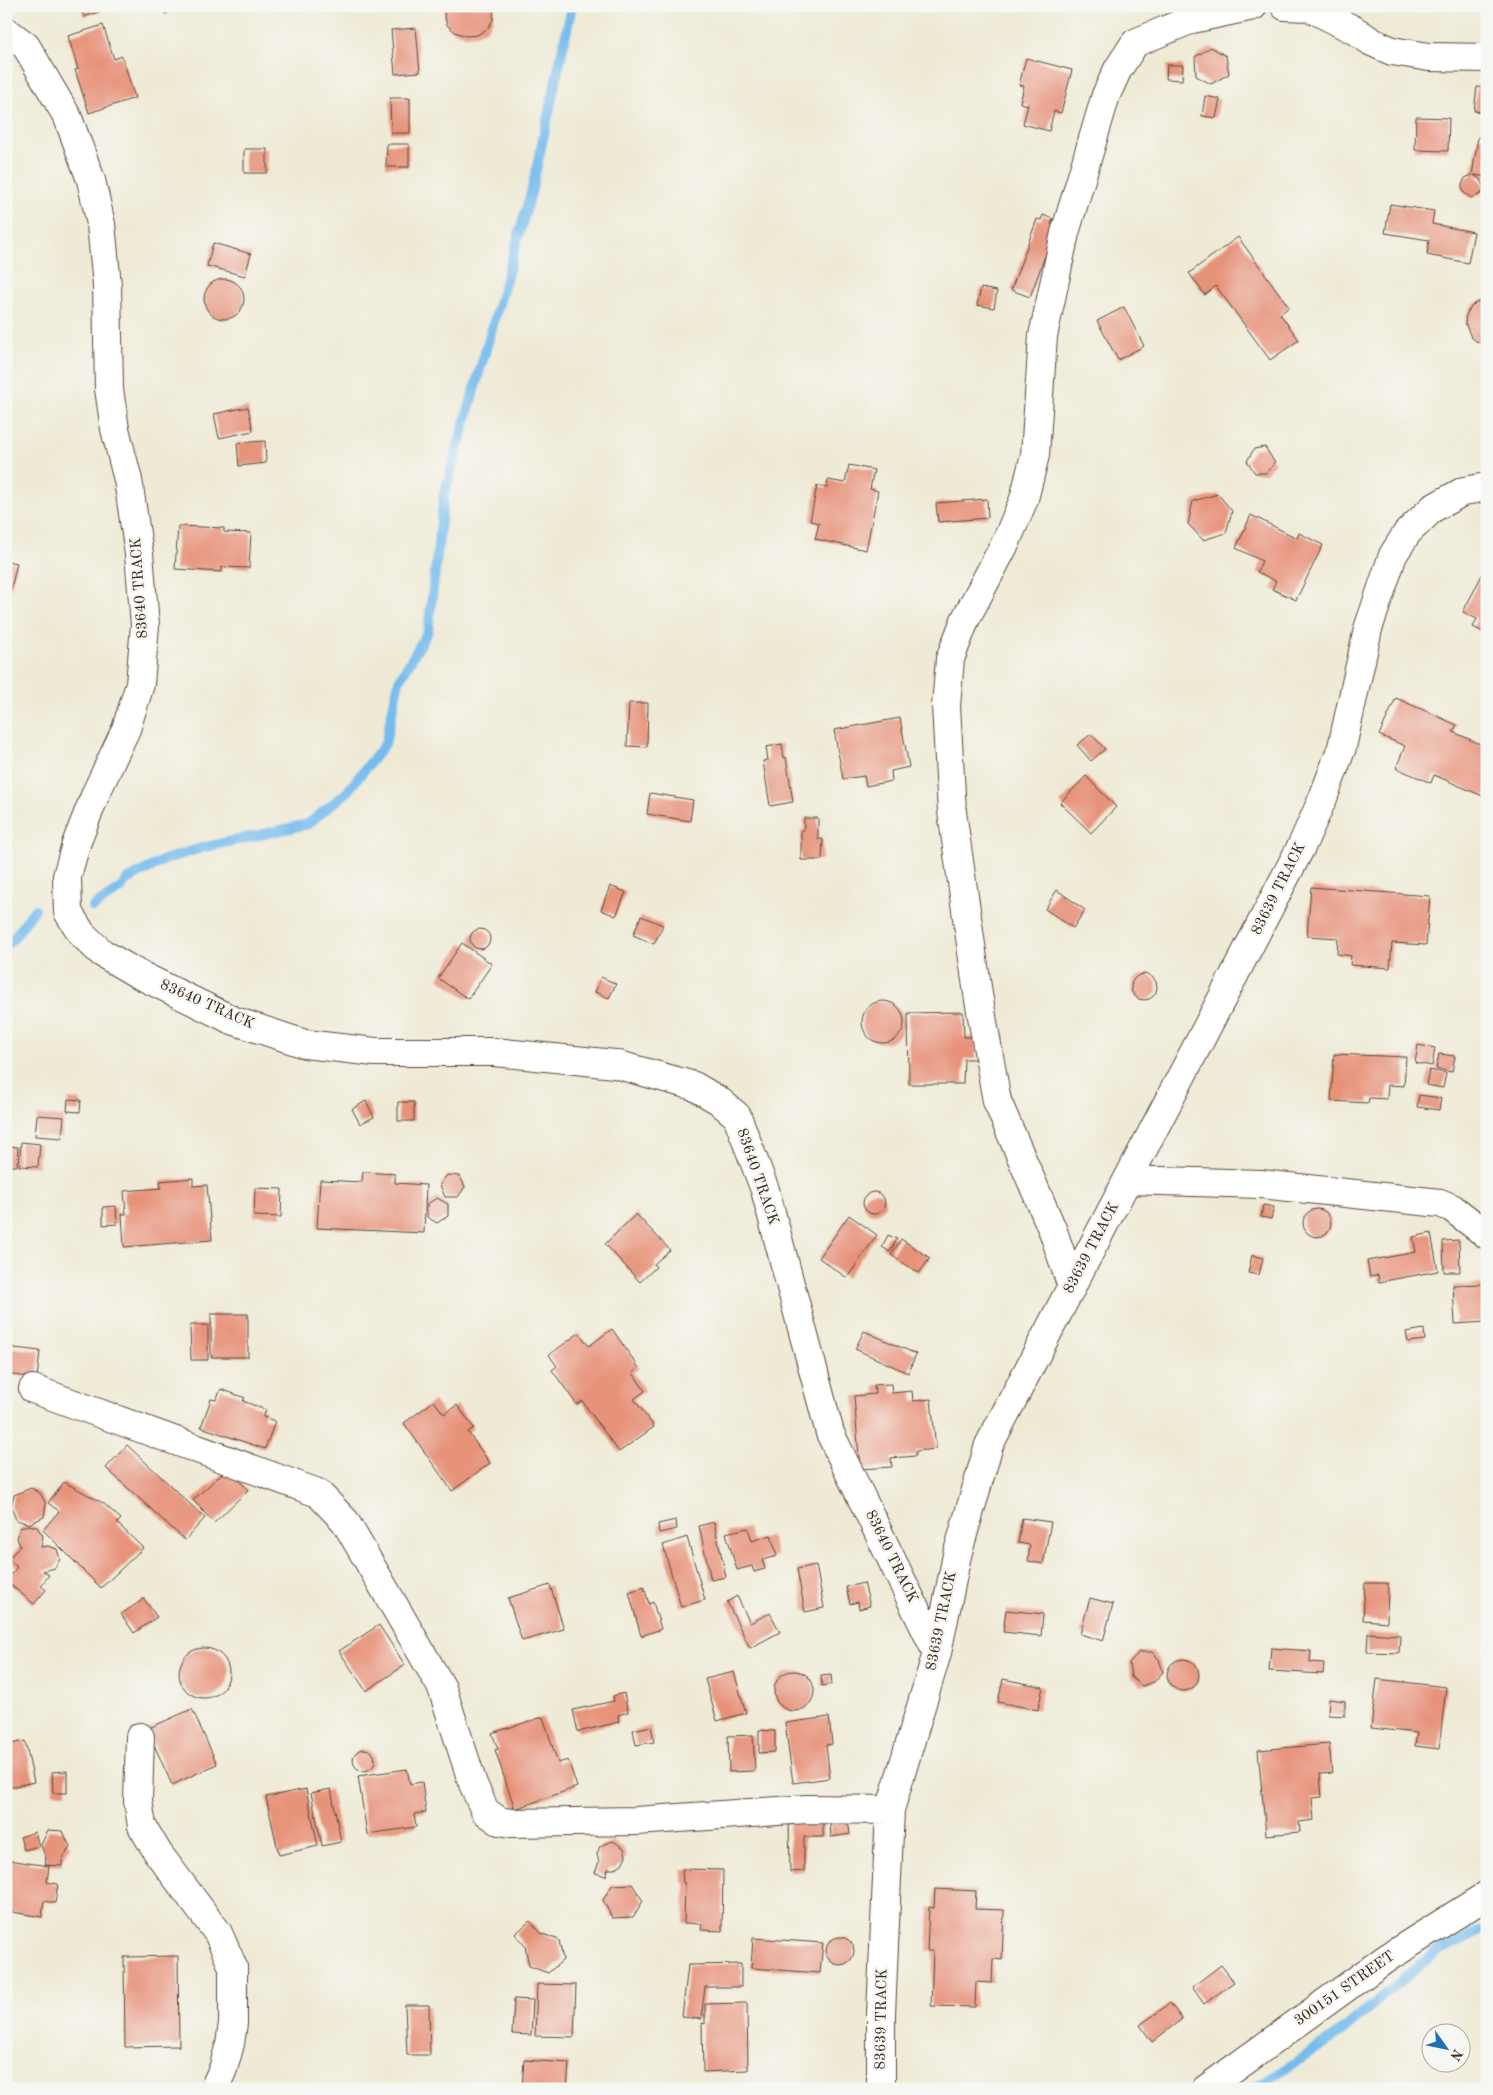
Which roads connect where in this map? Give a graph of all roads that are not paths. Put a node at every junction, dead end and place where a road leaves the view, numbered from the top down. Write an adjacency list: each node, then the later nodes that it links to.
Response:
1 (1253, 6): 8 (street)
2 (1285, 6): 4 (street)
3 (6, 31): 10 (street, 83640 TRACK)
4 (1487, 58)
5 (1487, 488): 6 (street, 83639 TRACK)
6 (1128, 1180): 7 (street); 8 (street, 83639 TRACK)
7 (1487, 1235)
8 (1072, 1287): 10 (street, 83639 TRACK)
9 (33, 1389): 12 (street)
10 (937, 1653): 12 (street, 83639 TRACK)
11 (140, 1737): 14 (street)
12 (890, 1810): 15 (street, 83639 TRACK)
13 (1487, 1895): 16 (street, 300151 STREET)
14 (214, 2089)
15 (881, 2089)
16 (1206, 2089)

